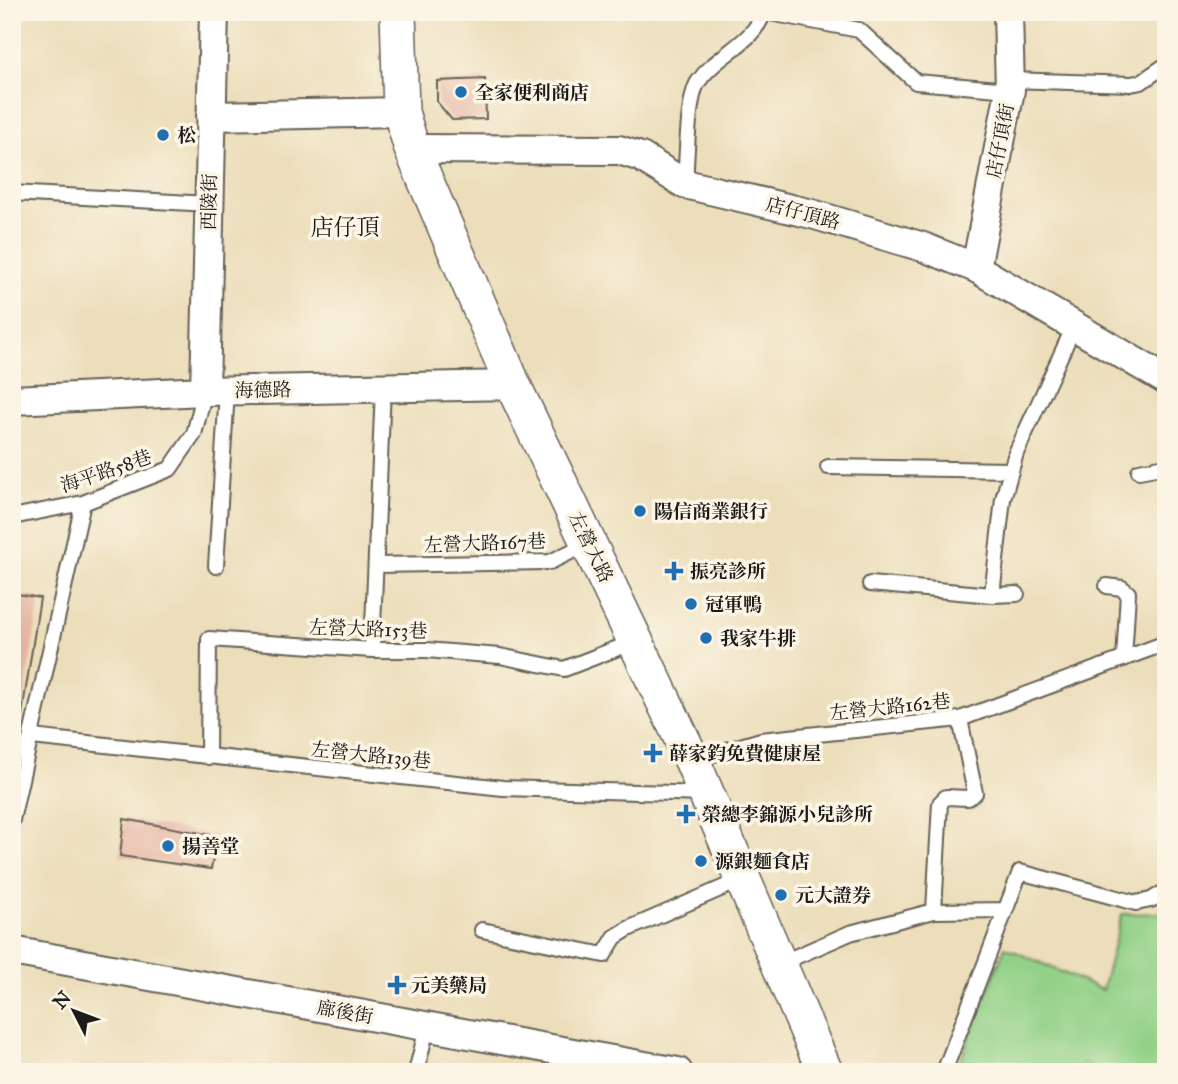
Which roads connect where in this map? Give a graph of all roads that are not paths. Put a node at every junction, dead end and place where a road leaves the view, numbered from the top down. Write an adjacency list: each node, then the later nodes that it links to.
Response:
1 (214, 12): 8 (street, 西陵街)
2 (398, 12): 7 (street, 左營大路)
3 (765, 12): 6 (lane); 10 (lane)
4 (1008, 12): 6 (street, 店仔頂街)
5 (1166, 65): 6 (lane)
6 (1010, 85): 13 (street, 店仔頂街)
7 (401, 111): 8 (street); 9 (street, 左營大路)
8 (211, 116): 12 (street, 西陵街)
9 (412, 149): 10 (street, 店仔頂路); 16 (street, 左營大路)
10 (685, 184): 13 (street, 店仔頂路)
11 (12, 192): 12 (lane)
12 (209, 204): 18 (street, 西陵街)
13 (975, 268): 14 (street, 店仔頂路)
14 (1075, 324): 15 (street, 店仔頂路); 22 (lane)
15 (1166, 380)
16 (513, 385): 17 (street, 海德路); 26 (street, 左營大路)
17 (383, 388): 18 (street, 海德路); 27 (lane)
18 (216, 391): 19 (street, 海德路); 24 (lane, 海平路58巷); 28 (lane)
19 (12, 400)
20 (1166, 466): 23 (lane)
21 (828, 467): 22 (lane)
22 (1011, 470): 32 (lane)
23 (1139, 471)
24 (83, 503): 25 (lane, 海平路58巷); 38 (lane)
25 (12, 517)
26 (589, 543): 27 (lane, 左營大路167巷); 33 (street, 左營大路)
27 (378, 565): 35 (lane)
28 (216, 566)
29 (870, 584): 32 (lane)
30 (1107, 586): 36 (lane)
31 (1017, 594): 32 (lane)
32 (992, 595)
33 (636, 641): 35 (lane, 左營大路153巷); 40 (street, 左營大路)
34 (1166, 643): 36 (lane, 左營大路162巷)
35 (372, 650): 39 (lane, 左營大路153巷)
36 (1124, 659): 37 (lane, 左營大路162巷)
37 (960, 719): 40 (lane, 左營大路162巷); 46 (lane)
38 (32, 737): 39 (lane, 左營大路139巷); 42 (lane)
39 (208, 757): 41 (lane, 左營大路139巷)
40 (692, 760): 41 (street, 左營大路)
41 (707, 794): 43 (street, 左營大路)
42 (12, 820)
43 (743, 879): 47 (lane); 49 (street, 左營大路)
44 (1166, 891): 45 (lane)
45 (1005, 910): 46 (lane); 54 (lane)
46 (934, 911): 49 (lane)
47 (482, 930)
48 (12, 951): 50 (street, 廍後街)
49 (779, 964): 53 (street, 左營大路)
50 (427, 1028): 51 (lane); 52 (street, 廍後街)
51 (416, 1072)
52 (678, 1072)
53 (825, 1072)
54 (944, 1072)

